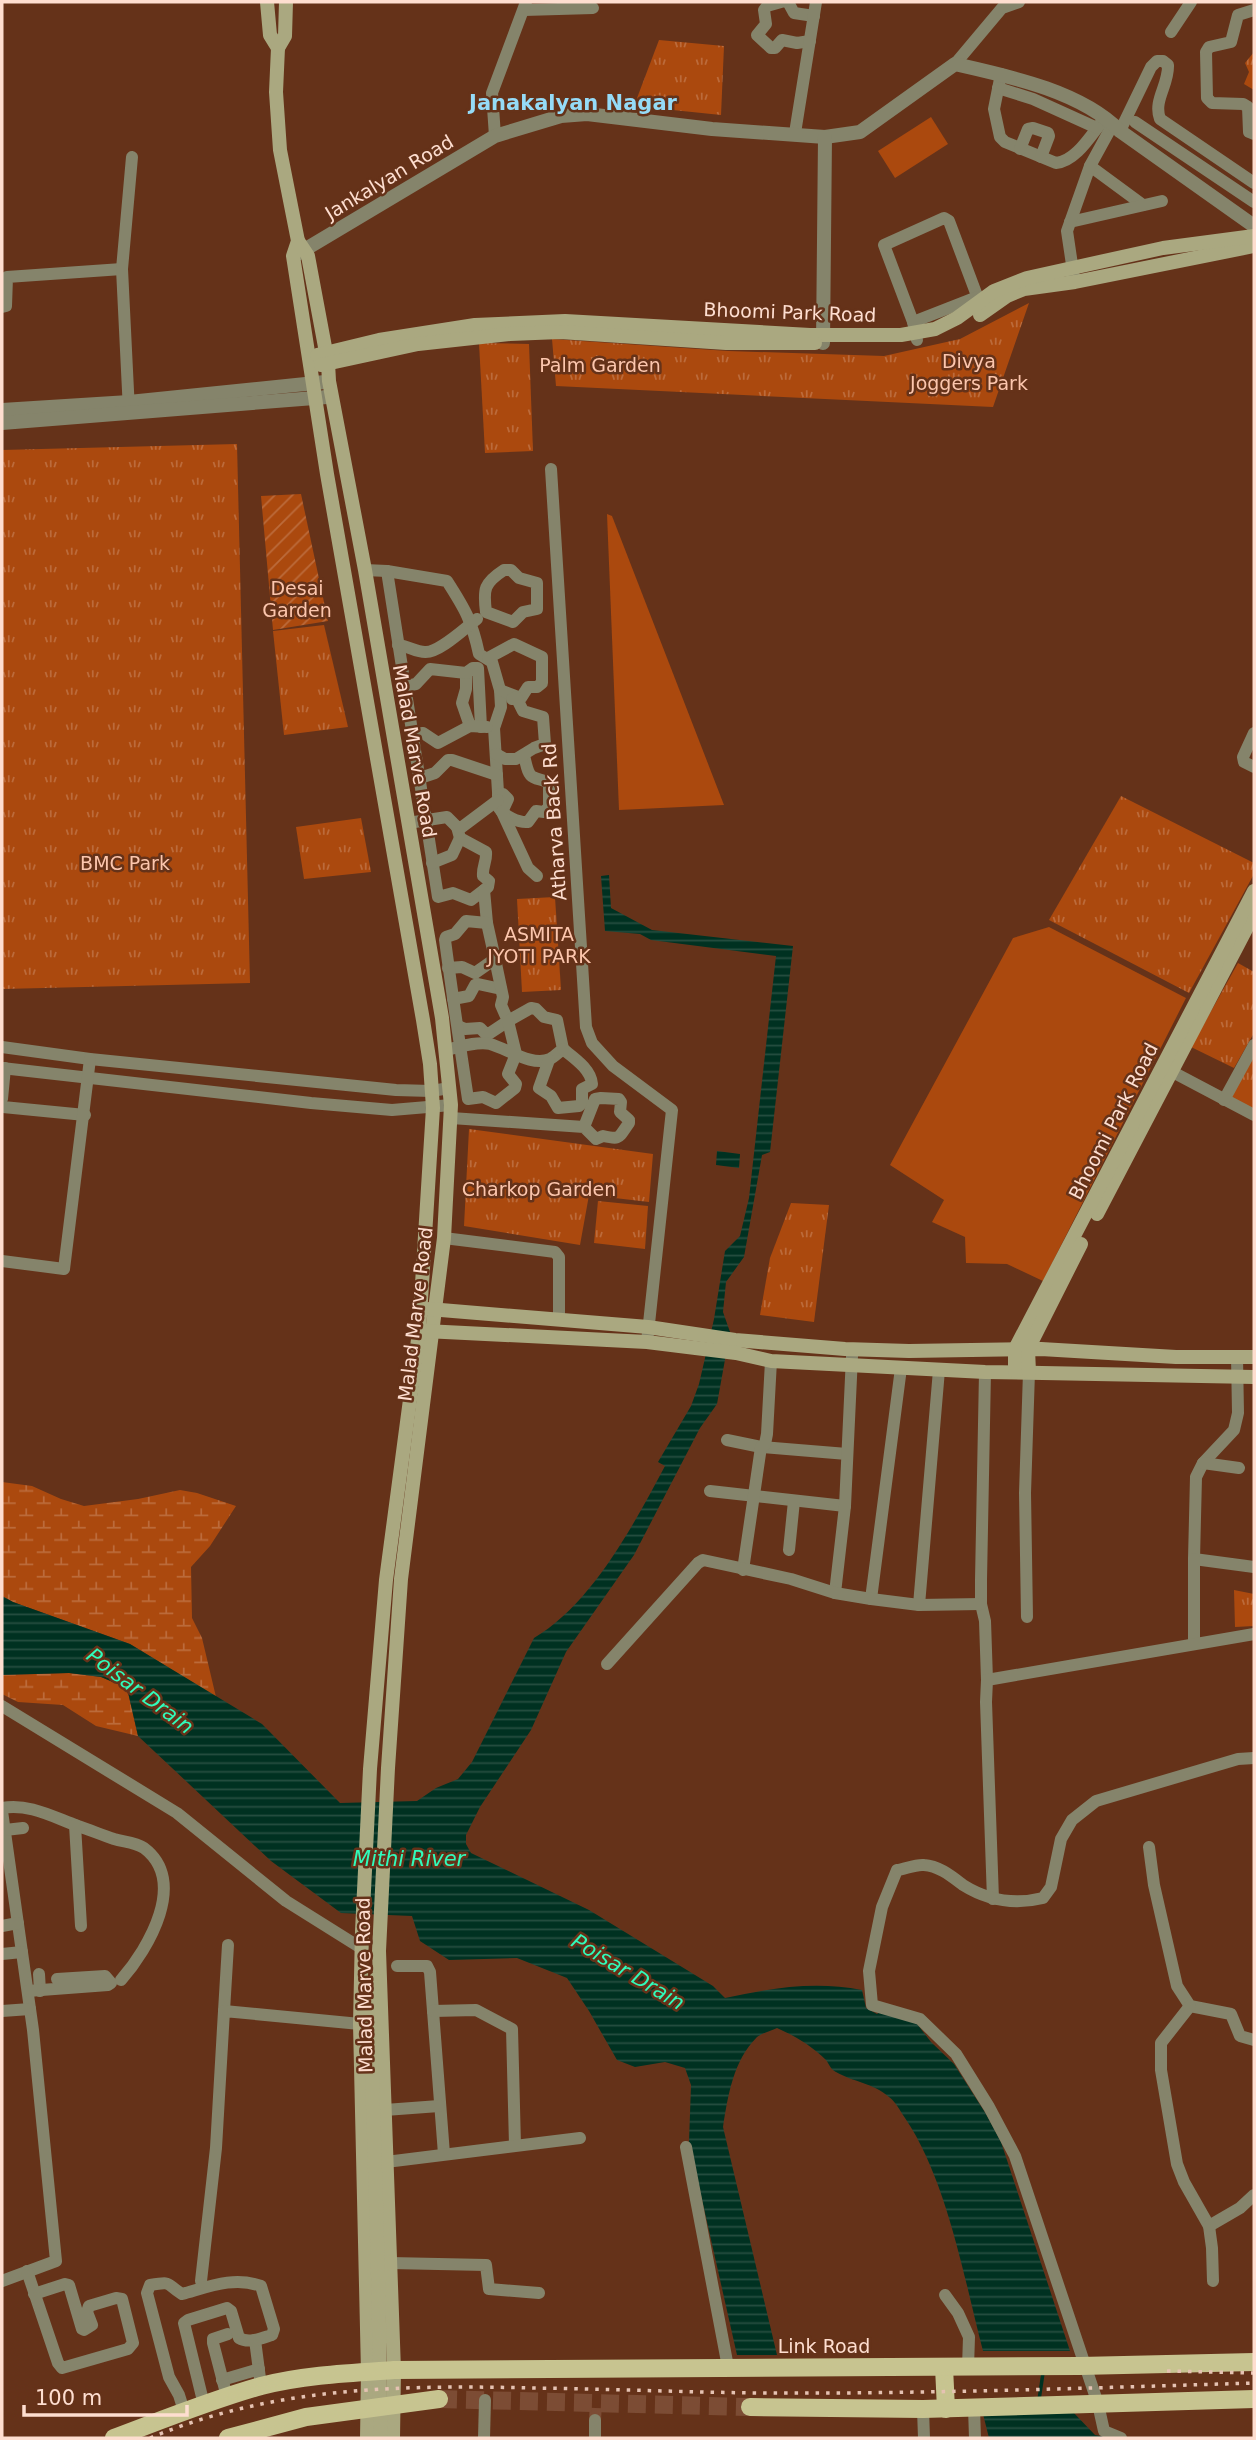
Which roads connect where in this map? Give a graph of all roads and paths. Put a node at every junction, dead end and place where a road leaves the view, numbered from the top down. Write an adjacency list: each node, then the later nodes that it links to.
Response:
1 (267, 2): 13 (main road)
2 (286, 2): 13 (main road)
3 (784, 2): 8 (street); 12 (street)
4 (1019, 2): 6 (street)
5 (1191, 2): 11 (street)
6 (1001, 5): 14 (street)
7 (525, 6): 9 (street); 19 (street)
8 (813, 7): 12 (street)
9 (593, 8)
10 (1254, 10): 18 (street)
11 (1171, 32)
12 (810, 41): 17 (street)
13 (278, 48): 33 (main road)
14 (956, 64): 15 (street); 20 (street, Jankalyan Road)
15 (1000, 81): 16 (street); 21 (street)
16 (1112, 127): 23 (street); 24 (street); 25 (street); 27 (street); 30 (street)
17 (795, 133): 19 (street, Jankalyan Road); 20 (street, Jankalyan Road)
18 (1254, 134)
19 (495, 136): 33 (street, Jankalyan Road)
20 (825, 137): 39 (street)
21 (1020, 149): 23 (street); 23 (street)
22 (132, 157): 34 (street)
23 (1041, 157)
24 (1090, 166): 28 (street); 29 (street)
25 (1254, 183)
26 (1162, 201): 28 (street)
27 (1254, 202)
28 (1143, 205): 29 (street)
29 (1070, 222): 35 (street)
30 (1254, 226)
31 (1254, 236): 35 (main road)
32 (1254, 246): 35 (main road)
33 (299, 250): 40 (main road, Malad Marve Road); 41 (main road, Malad Marve Road)
34 (122, 269): 37 (street); 45 (street)
35 (1073, 275): 36 (main road)
36 (980, 305): 38 (street); 38 (main road); 38 (street)
37 (2, 307)
38 (915, 331): 39 (main road)
39 (823, 339): 40 (main road)
40 (327, 358): 41 (main road); 42 (main road, Malad Marve Road)
41 (310, 363): 43 (main road, Malad Marve Road)
42 (329, 381): 43 (street); 44 (main road, Malad Marve Road)
43 (314, 392): 44 (street); 45 (street); 49 (main road, Malad Marve Road)
44 (332, 397): 48 (main road, Malad Marve Road)
45 (129, 408): 46 (street); 47 (street)
46 (2, 410)
47 (2, 423)
48 (345, 465): 49 (main road); 51 (main road, Malad Marve Road)
49 (326, 468): 52 (main road, Malad Marve Road)
50 (551, 469): 125 (street, Atharva Back Rd)
51 (361, 550): 52 (main road); 53 (main road, Malad Marve Road)
52 (341, 551): 108 (main road, Malad Marve Road)
53 (365, 570): 54 (street); 76 (main road, Malad Marve Road)
54 (387, 571): 57 (street); 59 (street)
55 (486, 612): 56 (street); 56 (street); 57 (street)
56 (513, 622): 58 (street)
57 (473, 623): 59 (street); 60 (street)
58 (514, 644): 60 (street); 64 (street)
59 (398, 645): 62 (street)
60 (488, 658): 63 (street)
61 (466, 673): 62 (street); 66 (street); 66 (street)
62 (405, 686): 68 (street)
63 (500, 690): 64 (street); 65 (street)
64 (516, 697): 65 (street); 70 (street)
65 (501, 707): 66 (street)
66 (482, 727): 68 (street); 69 (street)
67 (1254, 733): 71 (street)
68 (412, 734): 73 (street)
69 (496, 754): 70 (street); 72 (street)
70 (524, 756): 74 (street)
71 (1254, 767)
72 (497, 775): 73 (street); 74 (street)
73 (419, 778): 75 (street)
74 (499, 802): 77 (street); 79 (street)
75 (426, 820): 76 (street); 77 (street); 78 (street)
76 (408, 823): 96 (main road, Malad Marve Road)
77 (459, 833): 78 (street); 80 (street)
78 (432, 863): 82 (street)
79 (537, 876)
80 (484, 890): 82 (street); 85 (street)
81 (1254, 891): 83 (main road, Bhoomi Park Road)
82 (466, 900): 84 (street)
83 (1251, 911): 103 (main road, Bhoomi Park Road)
84 (467, 921): 85 (street); 87 (street)
85 (487, 923): 86 (street)
86 (495, 958): 87 (street); 88 (street)
87 (449, 968): 89 (street)
88 (501, 989): 89 (street); 90 (street)
89 (453, 999): 91 (street)
90 (508, 1021): 91 (street); 95 (street); 97 (street)
91 (458, 1026): 94 (street)
92 (1254, 1045): 111 (street)
93 (2, 1047): 98 (street)
94 (461, 1047): 96 (street); 97 (street); 110 (street)
95 (563, 1049): 99 (street); 113 (street)
96 (446, 1050): 106 (main road, Malad Marve Road)
97 (516, 1054): 99 (street); 110 (street)
98 (90, 1059): 100 (street); 104 (street)
99 (549, 1060): 113 (street)
100 (124, 1062): 102 (street); 105 (street)
101 (4, 1068): 104 (street); 109 (street)
102 (183, 1068): 107 (street); 108 (street)
103 (1167, 1069): 111 (street); 128 (main road, Bhoomi Park Road)
104 (88, 1079): 105 (street); 116 (street)
105 (122, 1082): 107 (street)
106 (450, 1088): 108 (street); 115 (main road, Malad Marve Road)
107 (180, 1089): 114 (street)
108 (431, 1091): 114 (main road, Malad Marve Road)
109 (2, 1098)
110 (468, 1099): 118 (street)
111 (1224, 1100): 117 (street)
112 (2, 1105): 116 (street)
113 (574, 1107): 118 (street)
114 (433, 1108): 115 (street); 121 (main road, Malad Marve Road)
115 (451, 1112): 118 (street); 119 (main road, Malad Marve Road)
116 (85, 1115): 120 (street)
117 (1254, 1115)
118 (470, 1120)
119 (444, 1238): 122 (main road, Malad Marve Road); 123 (street)
120 (2, 1261)
121 (420, 1309): 122 (main road); 124 (main road, Malad Marve Road)
122 (436, 1309): 123 (main road); 124 (main road, Malad Marve Road)
123 (559, 1319): 125 (main road)
124 (426, 1331): 125 (main road); 174 (main road, Malad Marve Road); 177 (main road, Malad Marve Road)
125 (647, 1335): 126 (main road); 131 (main road)
126 (808, 1346): 127 (main road); 132 (main road)
127 (852, 1349): 128 (main road); 133 (street)
128 (1021, 1349): 129 (main road); 136 (main road, Bhoomi Park Road)
129 (1237, 1357): 130 (main road); 138 (street)
130 (1254, 1357)
131 (771, 1361): 132 (main road); 141 (street)
132 (808, 1363): 133 (main road)
133 (851, 1365): 134 (main road); 142 (street)
134 (901, 1367): 135 (main road); 154 (street)
135 (939, 1370): 137 (main road); 156 (street)
136 (1022, 1371): 137 (main road); 138 (main road); 157 (street)
137 (985, 1372): 155 (street)
138 (1238, 1376): 139 (main road); 143 (street)
139 (1254, 1377)
140 (727, 1440): 141 (street)
141 (761, 1447): 142 (street); 146 (street)
142 (847, 1454): 148 (street)
143 (1201, 1467): 144 (street); 150 (street)
144 (1237, 1470)
145 (710, 1491): 146 (street)
146 (753, 1495): 147 (street); 152 (street)
147 (794, 1501): 148 (street); 149 (street)
148 (845, 1506): 153 (street)
149 (789, 1550)
150 (1194, 1559): 151 (street); 159 (street)
151 (1254, 1567)
152 (743, 1570): 153 (street); 160 (street)
153 (835, 1593): 154 (street)
154 (871, 1599): 156 (street)
155 (981, 1604): 156 (street); 161 (street)
156 (919, 1605)
157 (1027, 1617)
158 (1254, 1634): 159 (street)
159 (1194, 1643): 161 (street)
160 (607, 1664)
161 (987, 1680): 169 (street)
162 (2, 1706): 174 (street)
163 (1254, 1758): 169 (street)
164 (2, 1809): 165 (street); 167 (street)
165 (75, 1825): 172 (street); 180 (street)
166 (23, 1828): 167 (street)
167 (5, 1830): 170 (street)
168 (1149, 1847): 182 (street)
169 (993, 1899): 209 (street)
170 (18, 1923): 171 (street); 175 (street)
171 (2, 1926)
172 (81, 1926)
173 (229, 1945): 185 (street)
174 (361, 1948): 187 (main road, Malad Marve Road)
175 (22, 1952): 176 (street); 181 (street)
176 (2, 1954)
177 (380, 1966): 190 (main road, Malad Marve Road); 233 (main road)
178 (397, 1966): 186 (street)
179 (57, 1979): 181 (street)
180 (121, 1980)
181 (34, 1991): 183 (street)
182 (1190, 2006): 188 (street); 197 (street)
183 (30, 2009): 184 (street); 199 (street)
184 (2, 2011)
185 (224, 2011): 187 (street); 201 (street)
186 (433, 2011): 189 (street); 192 (street)
187 (360, 2024): 214 (main road, Malad Marve Road)
188 (1254, 2040)
189 (439, 2106): 190 (street); 194 (street)
190 (385, 2110): 195 (main road, Malad Marve Road)
191 (580, 2138): 192 (street)
192 (515, 2145): 194 (street)
193 (686, 2147): 210 (street)
194 (444, 2154): 195 (street)
195 (386, 2162): 198 (main road, Malad Marve Road)
196 (1254, 2195): 197 (street)
197 (1209, 2226): 202 (street)
198 (390, 2263): 203 (street); 213 (main road, Malad Marve Road)
199 (27, 2271): 200 (street); 204 (street)
200 (2, 2281)
201 (201, 2281)
202 (1213, 2281)
203 (539, 2293)
204 (34, 2294): 204 (street)
205 (945, 2295): 212 (street)
206 (228, 2334): 216 (street)
207 (255, 2340): 215 (street); 221 (street); 228 (street)
208 (1254, 2362): 209 (main road, Link Road)
209 (1083, 2366): 212 (main road, Link Road); 222 (street)
210 (728, 2367): 211 (main road, Link Road); 213 (main road, Link Road)
211 (944, 2367): 212 (main road, Link Road); 227 (main road)
212 (974, 2367)
213 (394, 2370): 214 (main road, Link Road); 220 (main road, Malad Marve Road)
214 (368, 2372): 215 (main road); 224 (main road, Malad Marve Road)
215 (260, 2378): 216 (main road)
216 (224, 2389): 221 (main road)
217 (439, 2399): 220 (main road)
218 (1254, 2399): 222 (main road)
219 (485, 2400): 235 (street)
220 (394, 2403): 224 (main road); 234 (main road, Malad Marve Road)
221 (204, 2405): 228 (main road)
222 (1090, 2405): 225 (main road); 239 (street)
223 (750, 2407): 226 (main road)
224 (368, 2408): 231 (main road); 232 (main road, Malad Marve Road)
225 (978, 2408): 227 (main road); 238 (street)
226 (923, 2409): 227 (main road); 237 (street)
227 (946, 2409)
228 (184, 2411): 230 (main road)
229 (595, 2420): 236 (street)
230 (114, 2438)
231 (228, 2438)
232 (367, 2438)
233 (380, 2438)
234 (393, 2438)
235 (484, 2438)
236 (594, 2438)
237 (924, 2438)
238 (975, 2438)
239 (1121, 2438)

